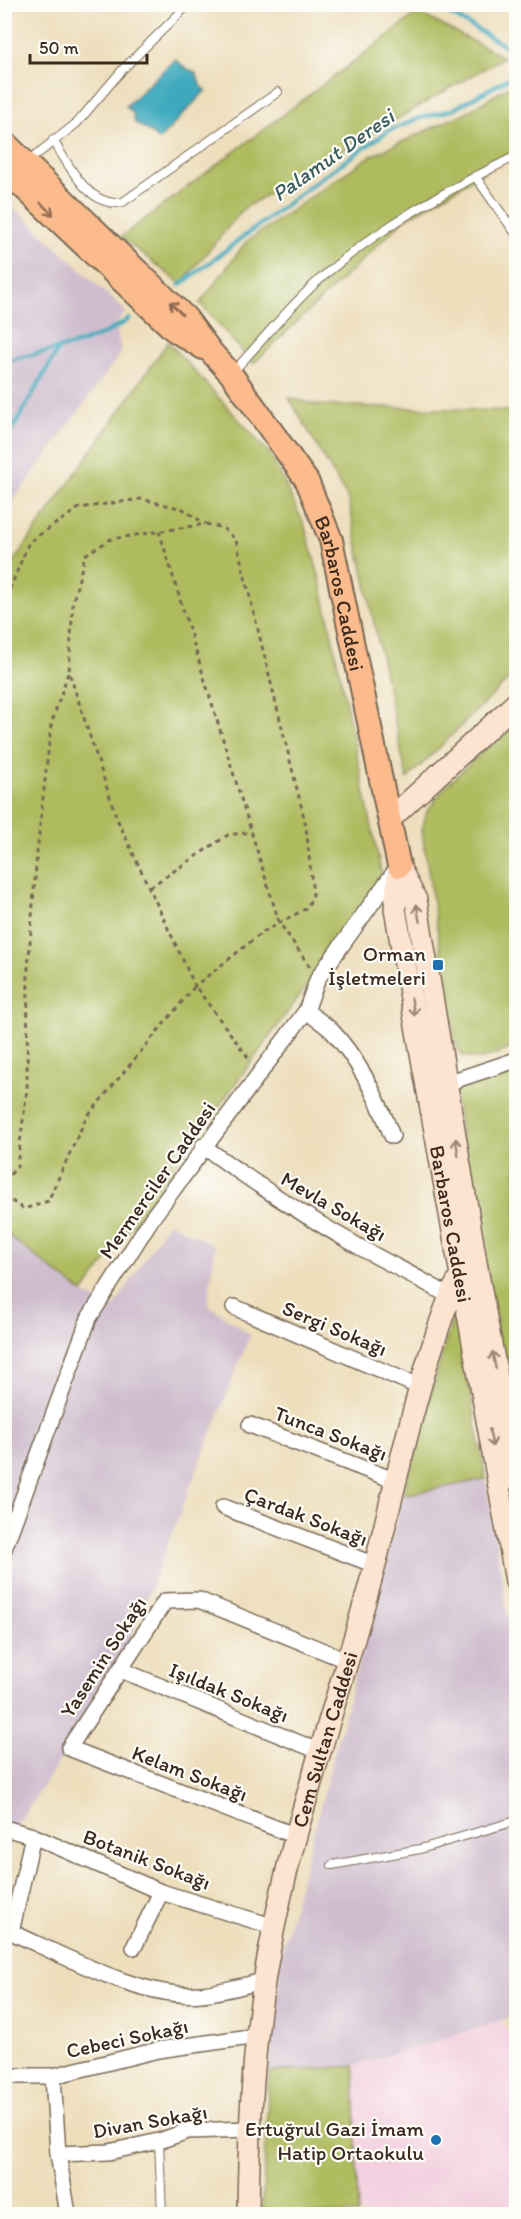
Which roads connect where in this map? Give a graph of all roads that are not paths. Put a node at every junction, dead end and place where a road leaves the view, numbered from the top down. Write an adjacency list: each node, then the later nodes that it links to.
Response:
1 (189, 4): 3 (lane)
2 (278, 92): 3 (lane)
3 (53, 140): 6 (lane)
4 (4, 142): 6 (main road, Barbaros Caddesi)
5 (516, 156): 7 (lane)
6 (15, 166): 9 (main road, Barbaros Caddesi)
7 (475, 176): 8 (lane); 9 (lane)
8 (516, 234)
9 (231, 374): 11 (main road, Barbaros Caddesi)
10 (516, 703): 11 (main road)
11 (390, 819): 12 (main road, Barbaros Caddesi)
12 (399, 866): 13 (street, Mermerciler Caddesi); 15 (main road, Barbaros Caddesi)
13 (306, 1011): 16 (street); 17 (street, Mermerciler Caddesi)
14 (516, 1060): 15 (street)
15 (437, 1082): 18 (main road, Barbaros Caddesi)
16 (392, 1136)
17 (204, 1146): 19 (street, Mevla Sokağı); 26 (street, Mermerciler Caddesi)
18 (469, 1276): 19 (main road, Cem Sultan Caddesi); 23 (main road, Barbaros Caddesi, one-way to 18); 28 (main road, Barbaros Caddesi, one-way to 28)
19 (449, 1296): 21 (main road, Cem Sultan Caddesi)
20 (234, 1307): 21 (street, Sergi Sokağı)
21 (420, 1387): 24 (main road, Cem Sultan Caddesi)
22 (250, 1425): 24 (street, Tunca Sokağı)
23 (516, 1479)
24 (396, 1481): 27 (main road, Cem Sultan Caddesi)
25 (223, 1507): 27 (street, Çardak Sokağı)
26 (4, 1549)
27 (375, 1565): 29 (main road, Cem Sultan Caddesi)
28 (516, 1581)
29 (348, 1661): 30 (street, Yasemin Sokağı); 32 (main road, Cem Sultan Caddesi)
30 (121, 1670): 31 (street, Yasemin Sokağı); 32 (street, Işıldak Sokağı)
31 (69, 1748): 36 (street, Kelam Sokağı)
32 (321, 1752): 36 (main road, Cem Sultan Caddesi)
33 (516, 1827): 37 (lane)
34 (4, 1828): 35 (street, Botanik Sokağı)
35 (33, 1836): 38 (street, Botanik Sokağı); 41 (street)
36 (296, 1836): 39 (main road, Cem Sultan Caddesi)
37 (332, 1865)
38 (161, 1892): 39 (street, Botanik Sokağı); 40 (street)
39 (275, 1927): 41 (main road, Cem Sultan Caddesi)
40 (134, 1947)
41 (264, 1981): 42 (main road, Cem Sultan Caddesi)
42 (257, 2036): 44 (street, Cebeci Sokağı); 45 (main road, Cem Sultan Caddesi)
43 (4, 2076): 44 (street, Cebeci Sokağı)
44 (53, 2076): 47 (street)
45 (249, 2129): 46 (street, Divan Sokağı); 50 (main road, Cem Sultan Caddesi)
46 (159, 2141): 47 (street, Divan Sokağı); 49 (lane)
47 (58, 2154): 48 (street)
48 (68, 2214)
49 (162, 2214)
50 (248, 2214)

